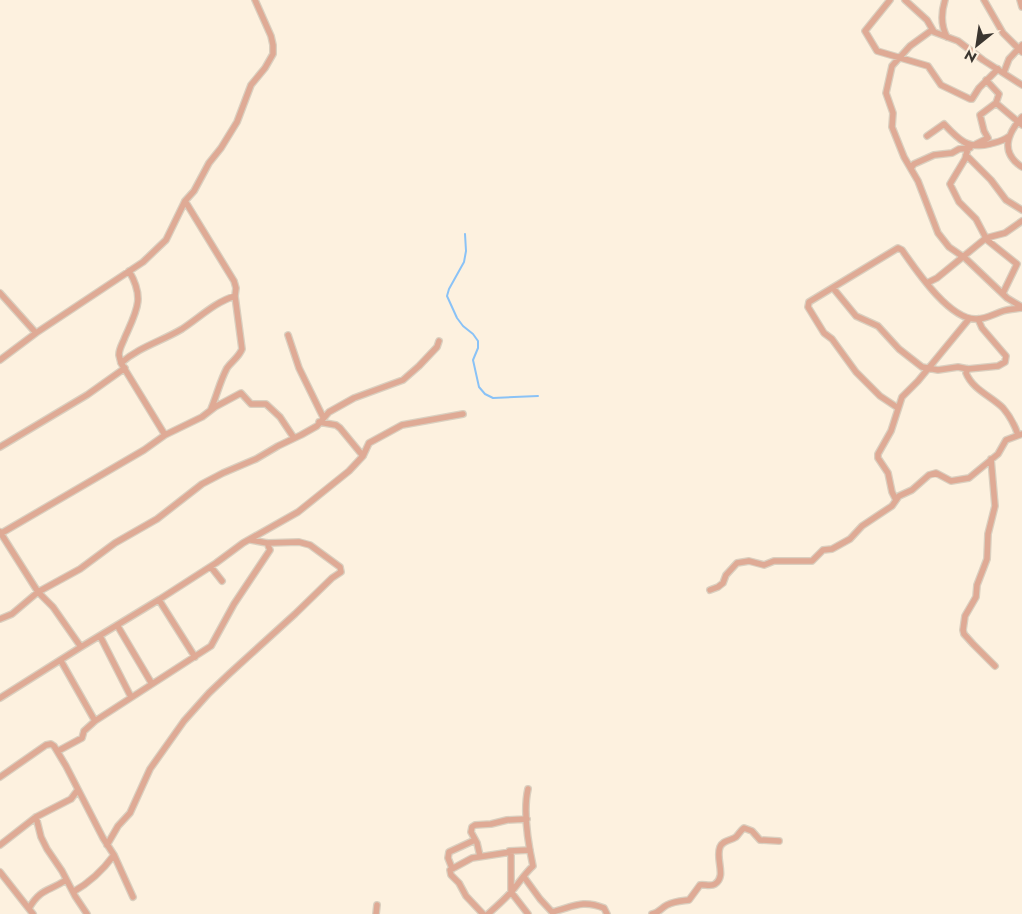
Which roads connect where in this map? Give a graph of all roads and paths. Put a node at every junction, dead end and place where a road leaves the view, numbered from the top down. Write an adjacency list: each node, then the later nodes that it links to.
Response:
1 (255, 0): 23 (street)
2 (890, 0): 11 (street)
3 (905, 0): 8 (street)
4 (945, 0): 9 (street)
5 (984, 0): 10 (street)
6 (1020, 0): 7 (street)
7 (1022, 7)
8 (932, 30): 9 (street); 11 (street)
9 (946, 38): 12 (street)
10 (1021, 49): 12 (street)
11 (900, 58): 13 (street); 22 (street)
12 (1001, 70): 13 (street); 14 (street)
13 (986, 80): 15 (street)
14 (1022, 85)
15 (996, 103): 16 (street); 19 (street)
16 (1020, 121): 18 (street)
17 (927, 136): 19 (street)
18 (1006, 141): 19 (street); 21 (street)
19 (968, 147): 20 (street); 22 (street)
20 (966, 155): 24 (street); 26 (street)
21 (1022, 167)
22 (910, 168): 27 (street)
23 (185, 201): 28 (street); 33 (street)
24 (1022, 210)
25 (1022, 221): 26 (street)
26 (986, 238): 27 (street); 32 (street)
27 (963, 256): 29 (street); 32 (street)
28 (129, 271): 37 (street); 41 (street)
29 (927, 283): 30 (street); 35 (street)
30 (833, 288): 43 (street); 45 (street)
31 (0, 293): 37 (street)
32 (1003, 293): 34 (street)
33 (235, 296): 41 (street); 46 (street)
34 (1022, 308): 36 (street)
35 (969, 319): 36 (street); 43 (street)
36 (978, 319): 44 (street)
37 (36, 333): 40 (street)
38 (288, 335): 48 (street)
39 (439, 341): 48 (street)
40 (0, 360)
41 (121, 363): 42 (street)
42 (125, 368): 49 (street); 52 (street)
43 (928, 369): 44 (street); 45 (street)
44 (968, 369): 50 (street)
45 (898, 408): 55 (street)
46 (210, 411): 49 (street); 51 (street)
47 (462, 414): 53 (street)
48 (322, 420): 51 (street); 53 (street)
49 (164, 435): 56 (street)
50 (1020, 435): 54 (street)
51 (294, 438): 62 (street)
52 (0, 447)
53 (363, 456): 57 (street)
54 (991, 459): 55 (street); 70 (street)
55 (896, 500): 61 (street)
56 (0, 533): 62 (street)
57 (251, 540): 58 (street); 59 (street)
58 (267, 543): 68 (street); 84 (street)
59 (211, 567): 60 (street); 63 (street)
60 (222, 581)
61 (710, 590)
62 (38, 592): 64 (street); 67 (street)
63 (159, 600): 65 (street); 68 (street)
64 (0, 619)
65 (117, 625): 66 (street); 71 (street)
66 (100, 636): 67 (street); 72 (street)
67 (81, 647): 69 (street)
68 (195, 657): 71 (street)
69 (61, 661): 73 (street); 74 (street)
70 (995, 666)
71 (152, 684): 72 (street)
72 (131, 697): 74 (street)
73 (0, 698)
74 (95, 722): 75 (street)
75 (58, 752): 76 (street); 78 (street)
76 (0, 777)
77 (528, 789): 80 (street)
78 (77, 791): 79 (street); 84 (street)
79 (36, 817): 83 (street); 92 (street)
80 (527, 819): 81 (street); 85 (street)
81 (475, 840): 88 (street); 89 (street)
82 (778, 841): 105 (street)
83 (0, 845)
84 (107, 845): 87 (street)
85 (530, 850): 86 (street); 91 (street)
86 (511, 852): 88 (street); 94 (street)
87 (114, 855): 93 (street); 95 (street)
88 (480, 856): 89 (street)
89 (452, 868): 101 (street)
90 (0, 872): 97 (street)
91 (524, 877): 94 (street); 98 (street)
92 (66, 880): 93 (street); 97 (street)
93 (73, 892): 99 (street)
94 (512, 892): 102 (street); 103 (street)
95 (132, 897)
96 (377, 905): 100 (street)
97 (31, 911)
98 (556, 913): 104 (street)
99 (86, 914)
100 (376, 914)
101 (483, 914)
102 (488, 914)
103 (528, 914)
104 (607, 914)
105 (652, 914)

